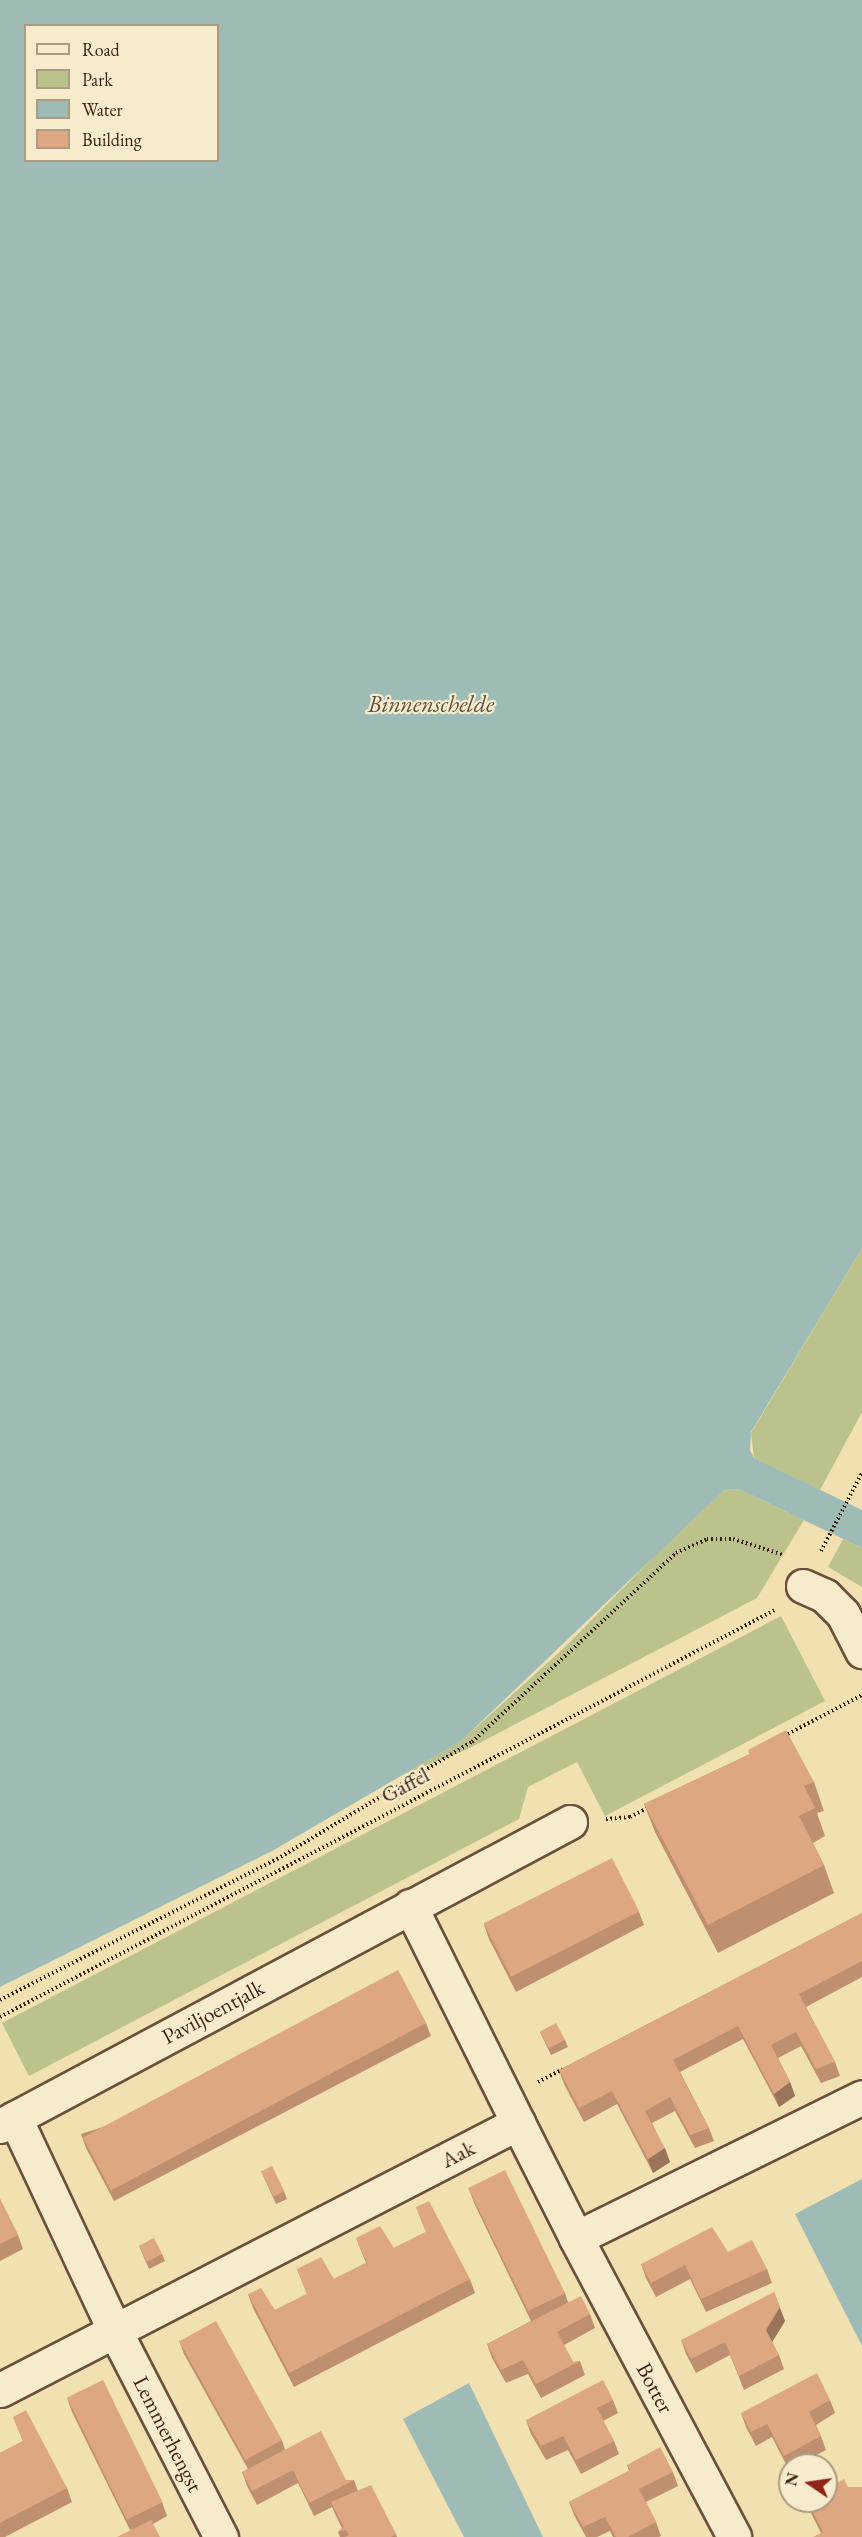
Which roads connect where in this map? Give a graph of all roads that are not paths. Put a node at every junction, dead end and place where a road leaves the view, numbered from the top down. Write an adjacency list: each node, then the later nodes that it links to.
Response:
1 (808, 1577): 2 (street)
2 (862, 1651)
3 (570, 1822): 4 (street, Paviljoentjalk)
4 (410, 1906): 6 (street); 7 (street, Paviljoentjalk)
5 (862, 2097): 8 (street)
6 (511, 2111): 8 (street); 9 (street, Aak)
7 (8, 2122): 9 (street, Paviljoentjalk)
8 (576, 2238): 12 (street, Botter)
9 (115, 2331): 10 (street, Aak); 11 (street, Lemmerhengst)
10 (0, 2390)
11 (221, 2537)
12 (734, 2537)

